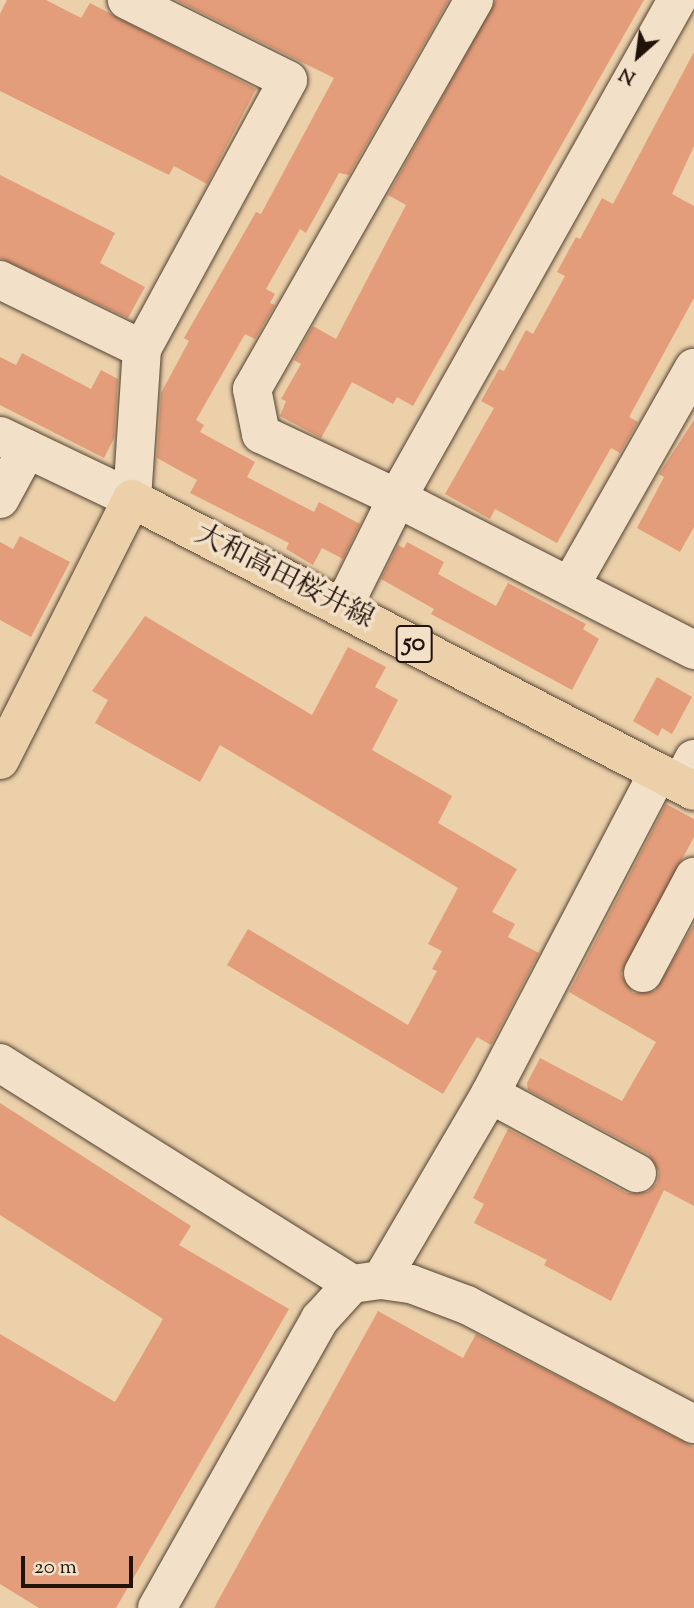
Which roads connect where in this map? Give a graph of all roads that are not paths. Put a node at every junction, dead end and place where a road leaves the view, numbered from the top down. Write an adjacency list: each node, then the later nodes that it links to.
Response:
1 (127, 0): 4 (street)
2 (474, 0): 9 (street)
3 (677, 0): 9 (street)
4 (180, 12): 6 (street)
5 (0, 280): 6 (street)
6 (142, 349): 11 (street)
7 (694, 368): 12 (street)
8 (13, 442): 10 (street); 11 (street)
9 (397, 498): 12 (street); 13 (street)
10 (0, 499)
11 (132, 499): 13 (main road, 大和高田桜井線 / 50); 15 (main road)
12 (570, 586): 14 (street)
13 (343, 607): 16 (main road, 大和高田桜井線 / 50)
14 (694, 650)
15 (0, 760)
16 (682, 777): 20 (street)
17 (694, 877): 18 (street)
18 (643, 973)
19 (0, 1063): 22 (street)
20 (490, 1094): 21 (street); 22 (street)
21 (637, 1173)
22 (367, 1282): 23 (street); 24 (street)
23 (694, 1424)
24 (156, 1608)

